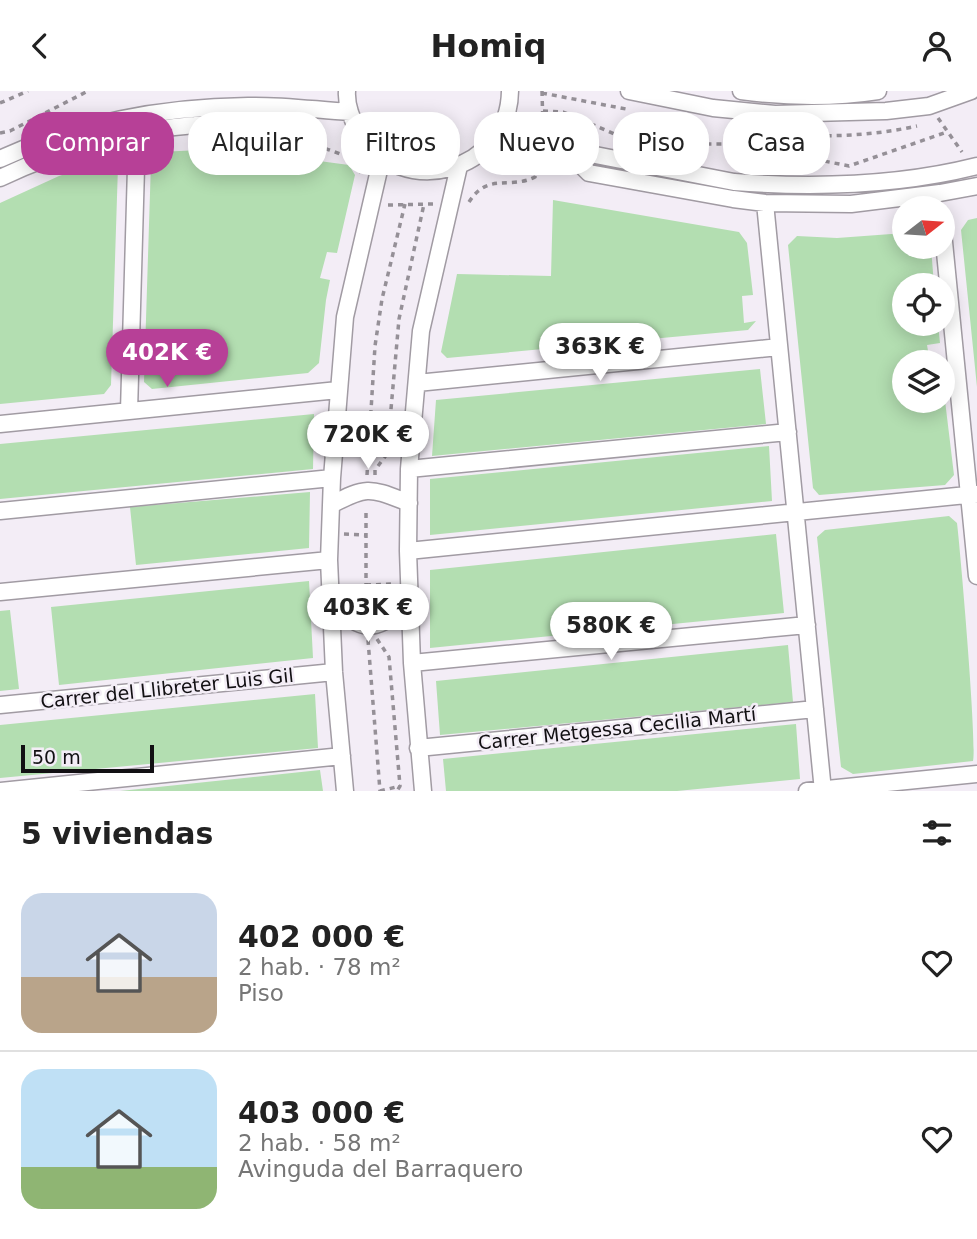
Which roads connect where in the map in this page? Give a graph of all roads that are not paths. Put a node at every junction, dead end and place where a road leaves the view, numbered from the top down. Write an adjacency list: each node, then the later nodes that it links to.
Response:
1 (347, 91): 9 (street)
2 (510, 91): 10 (street)
3 (629, 91): 8 (street)
4 (880, 91): 6 (street); 8 (street)
5 (971, 91): 8 (street)
6 (749, 92)
7 (290, 108): 9 (street); 11 (street); 13 (street)
8 (886, 111)
9 (350, 112)
10 (507, 112)
11 (174, 128)
12 (599, 155): 14 (street)
13 (0, 159)
14 (972, 167)
15 (21, 168): 20 (street)
16 (136, 175): 29 (street)
17 (378, 175): 28 (street)
18 (457, 175): 27 (street)
19 (599, 175): 23 (street)
20 (0, 178)
21 (977, 186): 22 (street)
22 (952, 196)
23 (765, 203): 24 (street); 26 (street)
24 (892, 203)
25 (946, 259): 34 (street)
26 (779, 347): 27 (street); 31 (street)
27 (417, 383): 32 (street)
28 (338, 390): 29 (street); 33 (street)
29 (129, 411): 30 (street)
30 (0, 424)
31 (788, 432): 32 (street); 38 (street)
32 (409, 469): 35 (street)
33 (332, 478): 36 (street); 37 (street)
34 (973, 495): 38 (street); 41 (street)
35 (409, 503): 36 (street); 39 (street)
36 (331, 505): 40 (street)
37 (0, 511)
38 (795, 513): 39 (street); 45 (street)
39 (408, 551): 44 (street)
40 (329, 560): 42 (street); 43 (street)
41 (977, 576)
42 (0, 591)
43 (331, 603): 44 (street); 47 (street)
44 (410, 606): 46 (street)
45 (807, 625): 46 (street); 49 (street)
46 (412, 663): 50 (street)
47 (334, 672): 48 (street, Carrer del Llibreter Luis Gil); 51 (street)
48 (0, 705)
49 (815, 709): 50 (street, Carrer Metgessa Cecilia Martí); 56 (street)
50 (418, 748): 53 (street)
51 (342, 756): 54 (street); 55 (street)
52 (977, 774): 56 (street)
53 (423, 786)
54 (0, 791)
55 (345, 791)
56 (818, 791)

